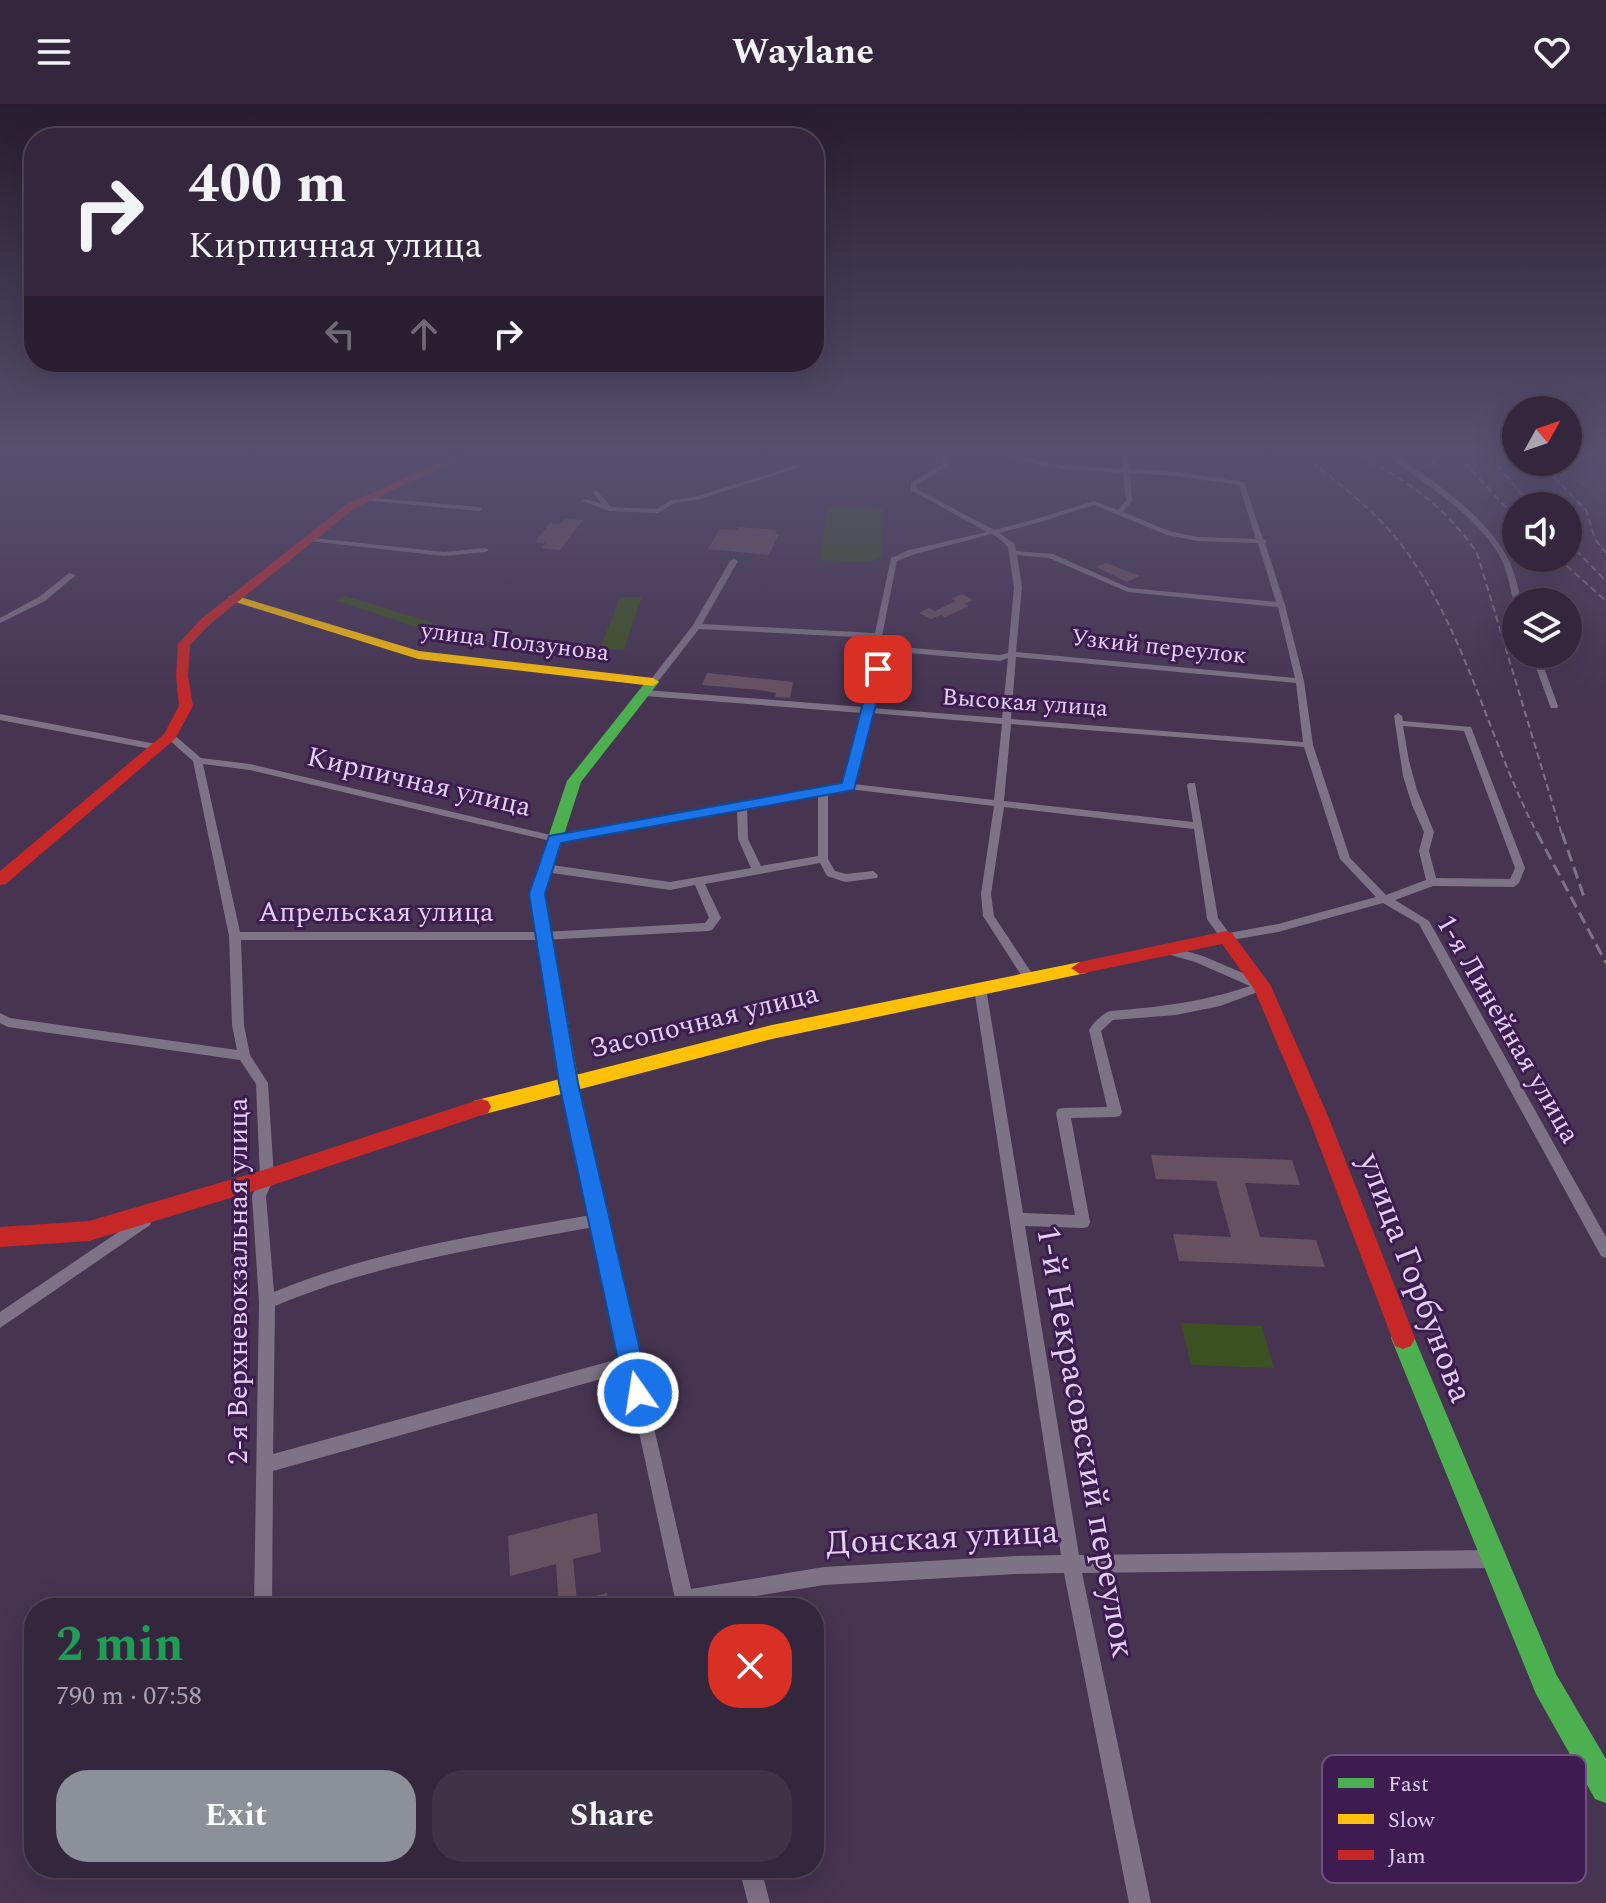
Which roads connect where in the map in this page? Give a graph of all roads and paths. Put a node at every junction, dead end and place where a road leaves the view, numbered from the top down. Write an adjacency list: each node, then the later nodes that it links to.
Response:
1 (308, 539): 7 (street); 12 (street)
2 (965, 539): 16 (street)
3 (1004, 539): 8 (street)
4 (1198, 539): 6 (street)
5 (1489, 539): 11 (street)
6 (1263, 541): 13 (street, 1-я Линейная улица)
7 (485, 550)
8 (1014, 553): 13 (street); 18 (street)
9 (734, 561): 15 (street)
10 (72, 575): 14 (street)
11 (1515, 588)
12 (233, 598): 21 (street, улица Ползунова); 26 (street)
13 (1281, 605): 20 (street, 1-я Линейная улица)
14 (0, 621)
15 (697, 626): 16 (street); 21 (street)
16 (878, 636): 17 (street)
17 (883, 648): 18 (street, Узкий переулок); 23 (street)
18 (1014, 654): 20 (street, Узкий переулок); 25 (street)
19 (1540, 668): 22 (street)
20 (1300, 681): 27 (street, 1-я Линейная улица)
21 (649, 687): 23 (street, Высокая улица); 35 (street)
22 (1554, 706)
23 (869, 711): 25 (street, Высокая улица); 30 (street)
24 (2, 720): 26 (street)
25 (1005, 724): 27 (street, Высокая улица); 32 (street)
26 (163, 742): 28 (street); 40 (street)
27 (1308, 745): 43 (street, 1-я Линейная улица)
28 (198, 760): 35 (street, Кирпичная улица); 44 (street, 2-я Верхневокзальная улица)
29 (1192, 785): 34 (street, улица Горбунова)
30 (848, 786): 31 (street, Кирпичная улица); 32 (street, Кирпичная улица)
31 (823, 790): 33 (street, Кирпичная улица); 36 (street)
32 (999, 804): 34 (street, Кирпичная улица); 48 (street)
33 (742, 805): 35 (street, Кирпичная улица); 38 (street)
34 (1199, 826): 46 (street, улица Горбунова)
35 (555, 839): 37 (street)
36 (823, 859): 38 (street); 39 (street)
37 (545, 868): 41 (street); 45 (street)
38 (758, 871): 41 (street)
39 (873, 875)
40 (0, 880)
41 (698, 881): 45 (street, Апрельская улица)
42 (1432, 882): 42 (street); 43 (street, Засопочная улица)
43 (1383, 898): 46 (street, Засопочная улица); 59 (street, 1-я Линейная улица)
44 (235, 936): 45 (street, Апрельская улица); 52 (street, 2-я Верхневокзальная улица)
45 (544, 936): 53 (street)
46 (1226, 937): 47 (street, Засопочная улица); 49 (street, улица Горбунова)
47 (1168, 950): 48 (street, Засопочная улица); 49 (street)
48 (1029, 978): 50 (street, Засопочная улица)
49 (1262, 986): 56 (street); 64 (street, улица Горбунова)
50 (980, 988): 53 (street, Засопочная улица); 56 (street, 1-й Некрасовский переулок)
51 (0, 1018): 52 (street)
52 (244, 1056): 54 (street, 2-я Верхневокзальная улица)
53 (569, 1083): 54 (street, Засопочная улица); 57 (street)
54 (267, 1178): 55 (street, Засопочная улица); 60 (street, 2-я Верхневокзальная улица)
55 (159, 1210): 58 (street, Засопочная улица); 61 (street)
56 (1017, 1219): 65 (street, 1-й Некрасовский переулок)
57 (598, 1220): 60 (street); 62 (street)
58 (0, 1237)
59 (1606, 1251)
60 (267, 1302): 63 (street, 2-я Верхневокзальная улица)
61 (0, 1321)
62 (631, 1363): 63 (street); 67 (street)
63 (265, 1465): 66 (street, 2-я Верхневокзальная улица)
64 (1494, 1559): 65 (street, Донская улица); 69 (street, улица Горбунова)
65 (1071, 1562): 68 (street, Донская улица); 72 (street, 1-й Некрасовский переулок)
66 (263, 1598)
67 (684, 1598)
68 (715, 1598)
69 (1606, 1788)
70 (753, 1878): 71 (street)
71 (759, 1903)
72 (1140, 1903)

